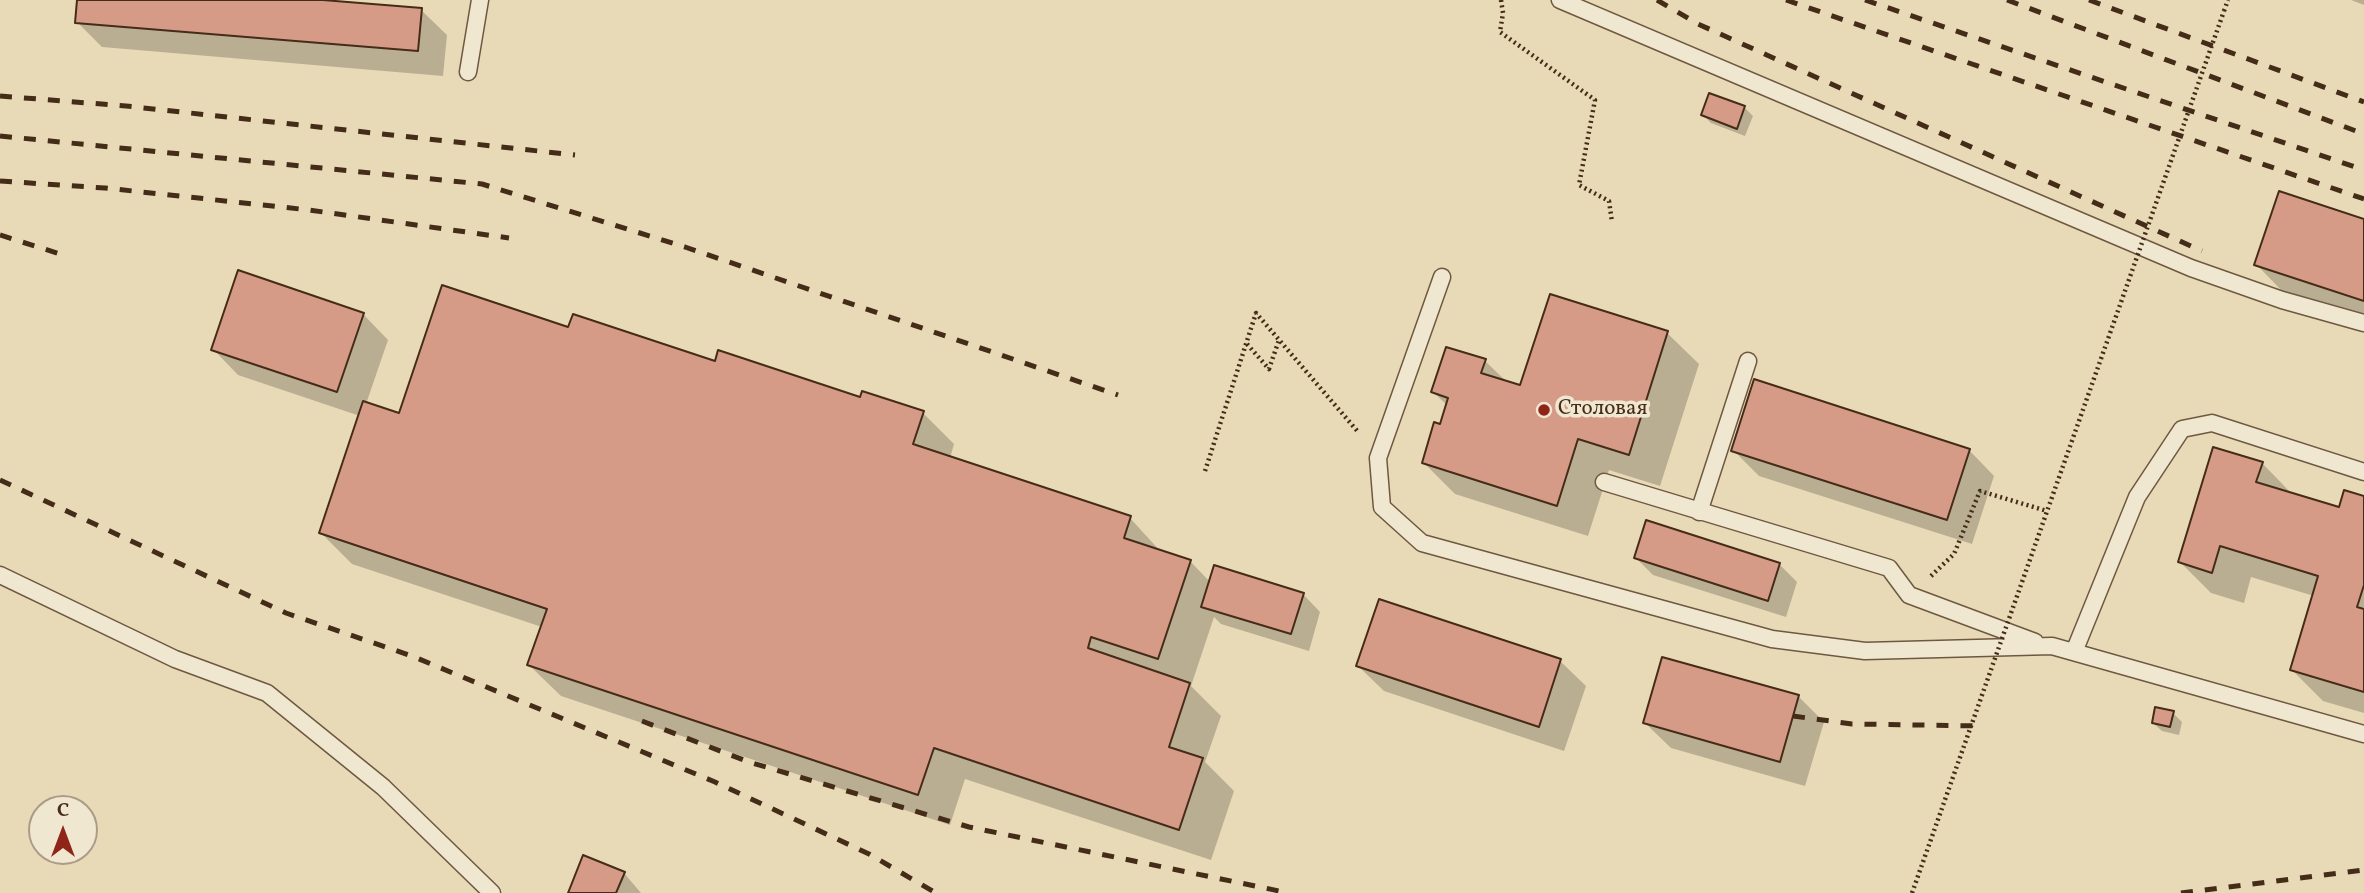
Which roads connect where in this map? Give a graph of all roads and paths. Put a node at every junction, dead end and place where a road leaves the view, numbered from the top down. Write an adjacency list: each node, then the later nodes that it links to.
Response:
1 (480, 0): 5 (lane)
2 (1502, 0): 6 (path)
3 (1560, 0): 8 (lane)
4 (2228, 0): 16 (path, bridge)
5 (468, 72)
6 (1612, 222)
7 (1442, 277): 20 (lane)
8 (2364, 323)
9 (1279, 341): 10 (path); 10 (path); 12 (path)
10 (1246, 343): 13 (path)
11 (1748, 361): 17 (lane)
12 (1360, 433)
13 (1205, 471)
14 (2364, 471): 21 (lane)
15 (1604, 482): 17 (lane)
16 (2047, 511): 18 (path); 24 (path, bridge)
17 (1699, 512): 20 (lane)
18 (1954, 554)
19 (0, 575): 23 (lane)
20 (2043, 646): 21 (lane)
21 (2074, 652): 22 (lane)
22 (2364, 734)
23 (492, 893)
24 (1912, 893)

